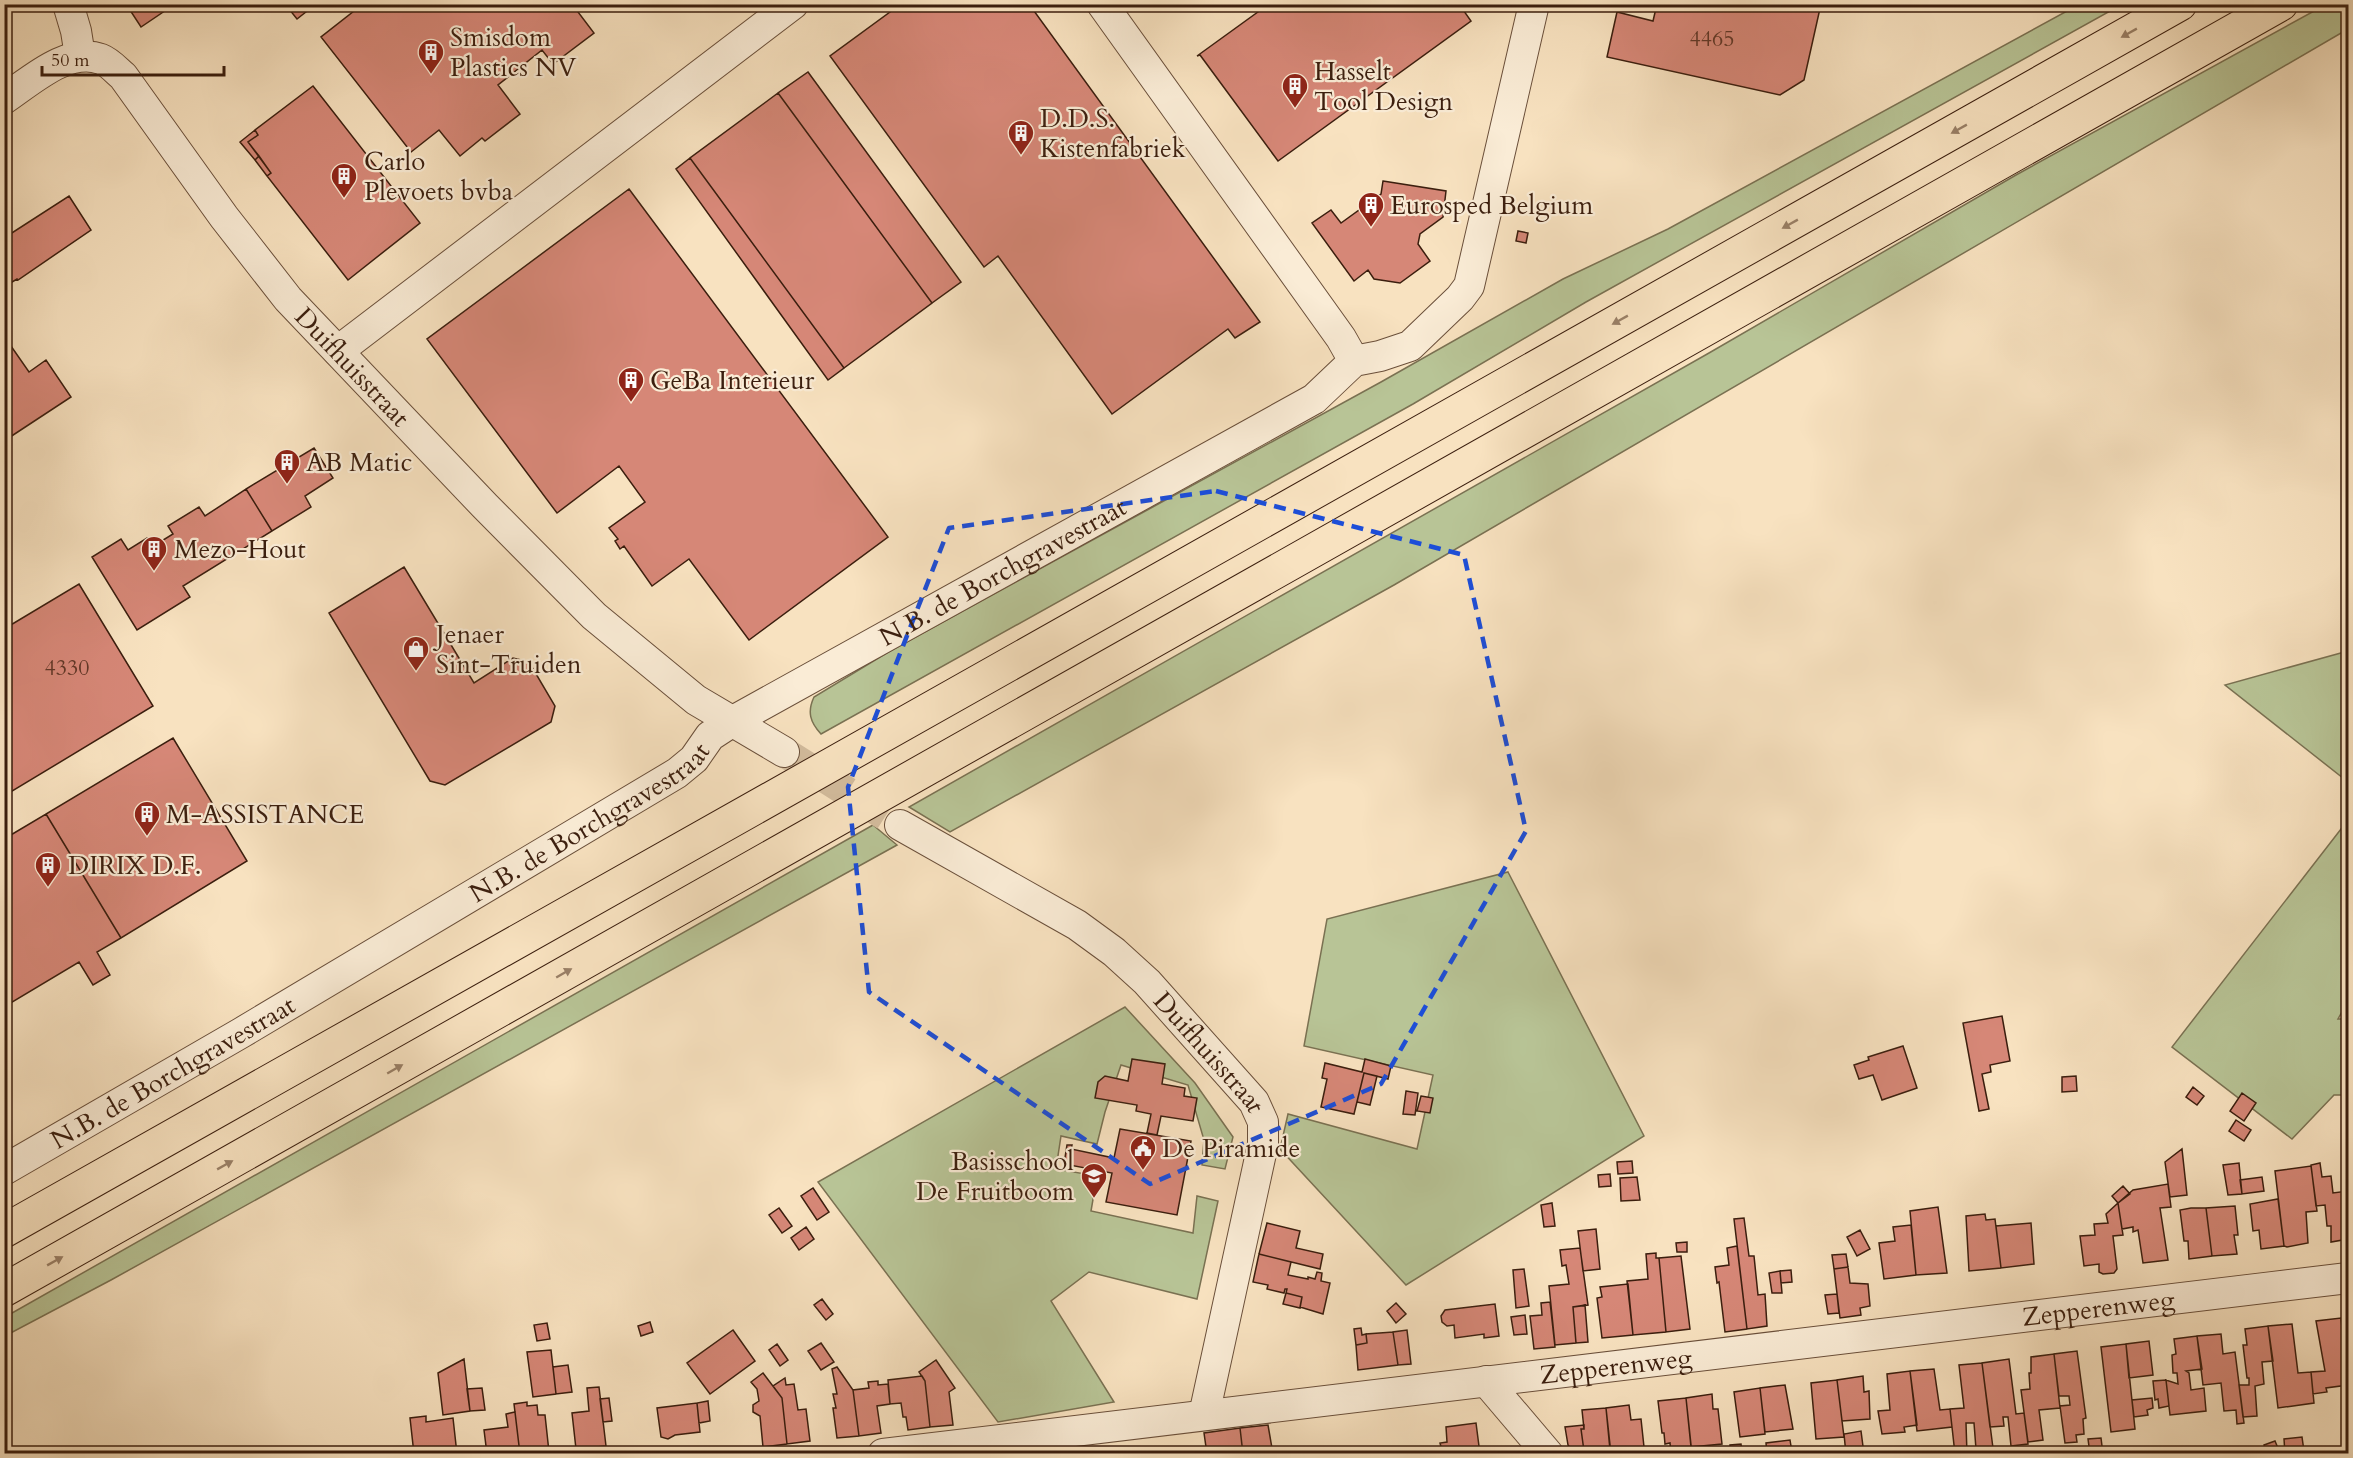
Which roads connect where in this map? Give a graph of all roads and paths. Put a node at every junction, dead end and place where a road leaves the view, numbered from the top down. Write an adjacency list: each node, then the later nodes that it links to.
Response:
1 (68, 4): 7 (street)
2 (793, 4): 9 (street)
3 (1102, 4): 10 (street)
4 (1534, 4): 10 (street)
5 (2180, 4): 15 (highway, one-way to 15)
6 (2281, 4): 17 (highway, one-way to 6)
7 (80, 56): 8 (street); 9 (street, Duifhuisstraat)
8 (4, 99)
9 (338, 351): 11 (street, Duifhuisstraat)
10 (1354, 361): 11 (street, N.B. de Borchgravestraat)
11 (733, 721): 12 (street, Duifhuisstraat); 14 (street, N.B. de Borchgravestraat)
12 (784, 752)
13 (900, 825): 19 (street, Duifhuisstraat)
14 (4, 1170)
15 (4, 1231)
16 (2349, 1278): 18 (street, Zepperenweg)
17 (4, 1290)
18 (1486, 1381): 19 (street, Zepperenweg); 21 (street)
19 (1204, 1414): 20 (street, Zepperenweg)
20 (883, 1454)
21 (1548, 1454)

